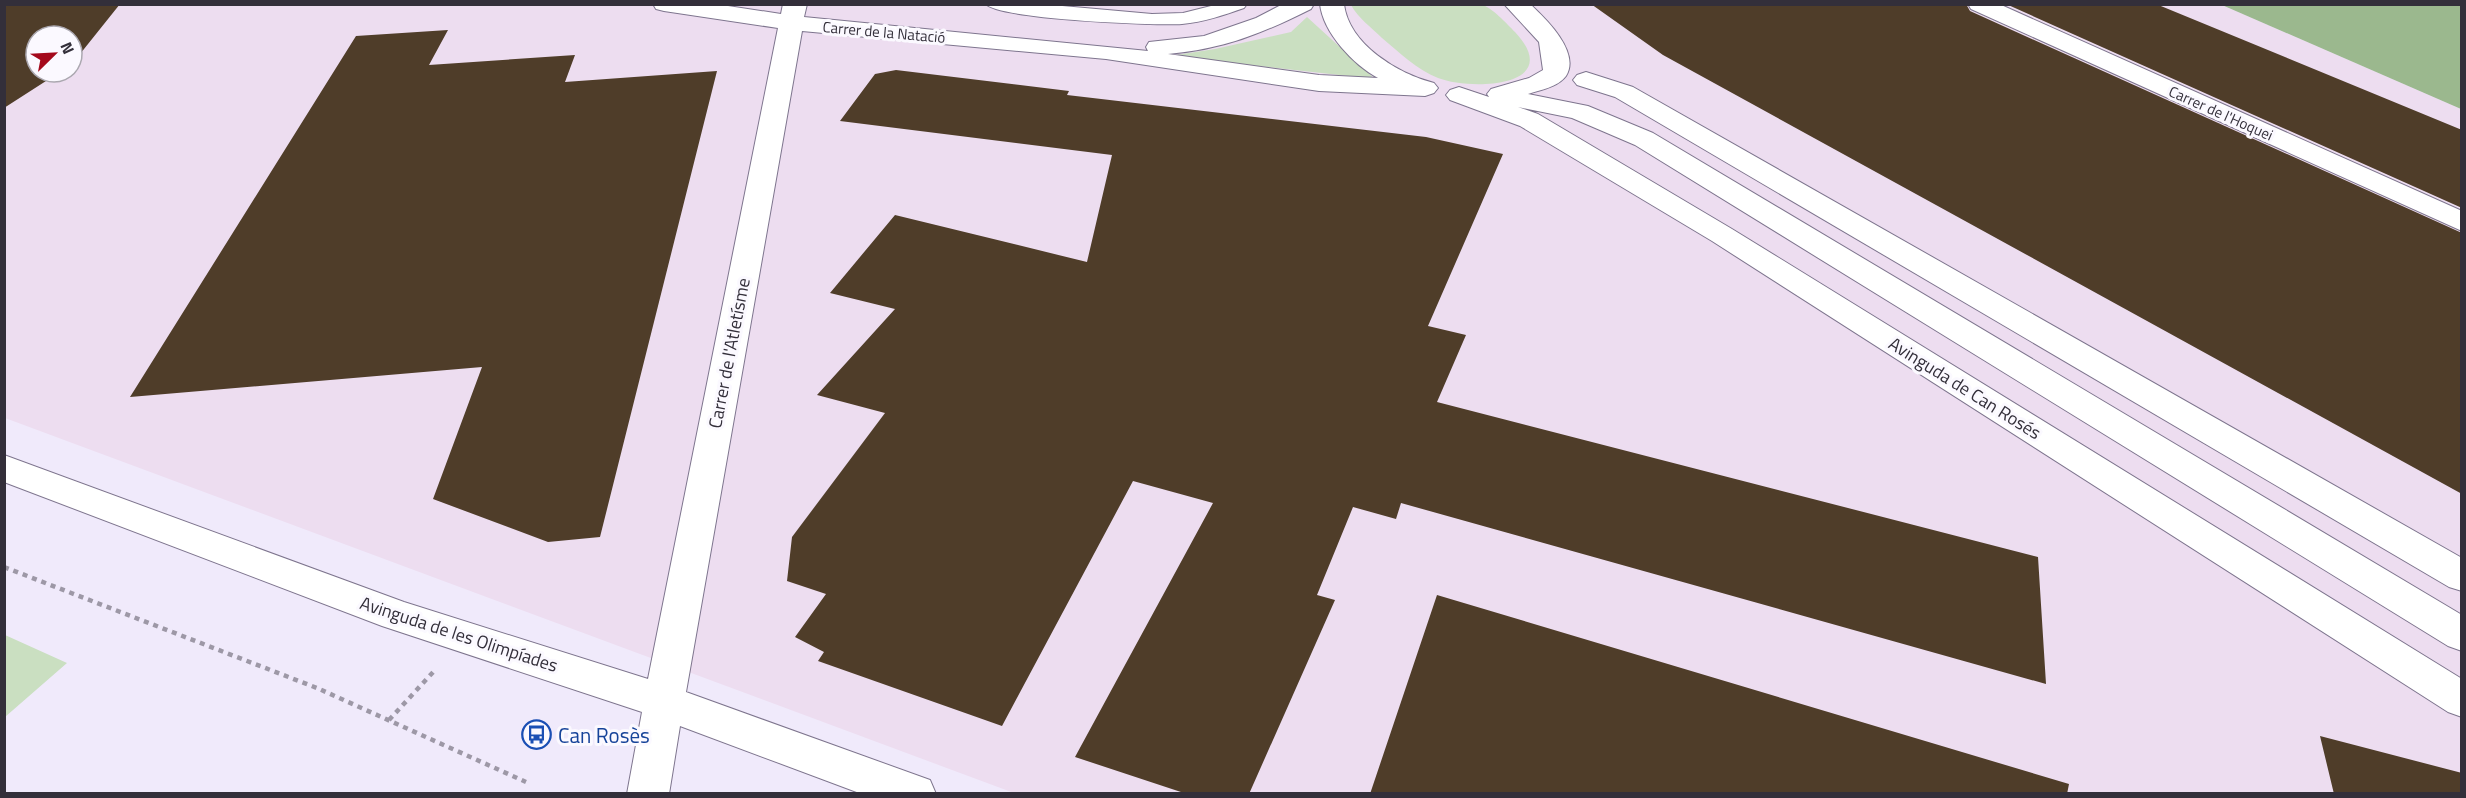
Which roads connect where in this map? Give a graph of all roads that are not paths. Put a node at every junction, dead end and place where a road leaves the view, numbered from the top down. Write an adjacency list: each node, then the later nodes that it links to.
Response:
1 (664, 4): 8 (street, Carrer de la Natació)
2 (995, 4): 3 (lane)
3 (1238, 4)
4 (1303, 4): 9 (street, Carrer de la Natació)
5 (1332, 4): 12 (street)
6 (1515, 4): 10 (street)
7 (1979, 4): 16 (street, Carrer de l'Hoquei)
8 (793, 14): 9 (street, Carrer de la Natació); 21 (street, Carrer de l'Atletísme)
9 (1106, 52): 12 (street, Carrer de la Natació)
10 (1558, 58): 11 (street); 14 (street)
11 (1586, 80): 15 (street); 18 (street)
12 (1425, 88): 13 (street)
13 (1459, 95): 14 (street); 20 (street, Avinguda de Can Rosés)
14 (1497, 95): 15 (street)
15 (1644, 138): 19 (street)
16 (2462, 222)
17 (4, 468): 21 (street, Avinguda de les Olimpíades)
18 (2462, 576)
19 (2462, 635)
20 (2462, 700)
21 (665, 702): 22 (street, Carrer de l'Atletísme); 23 (street, Avinguda de les Olimpíades)
22 (648, 794)
23 (915, 794)

